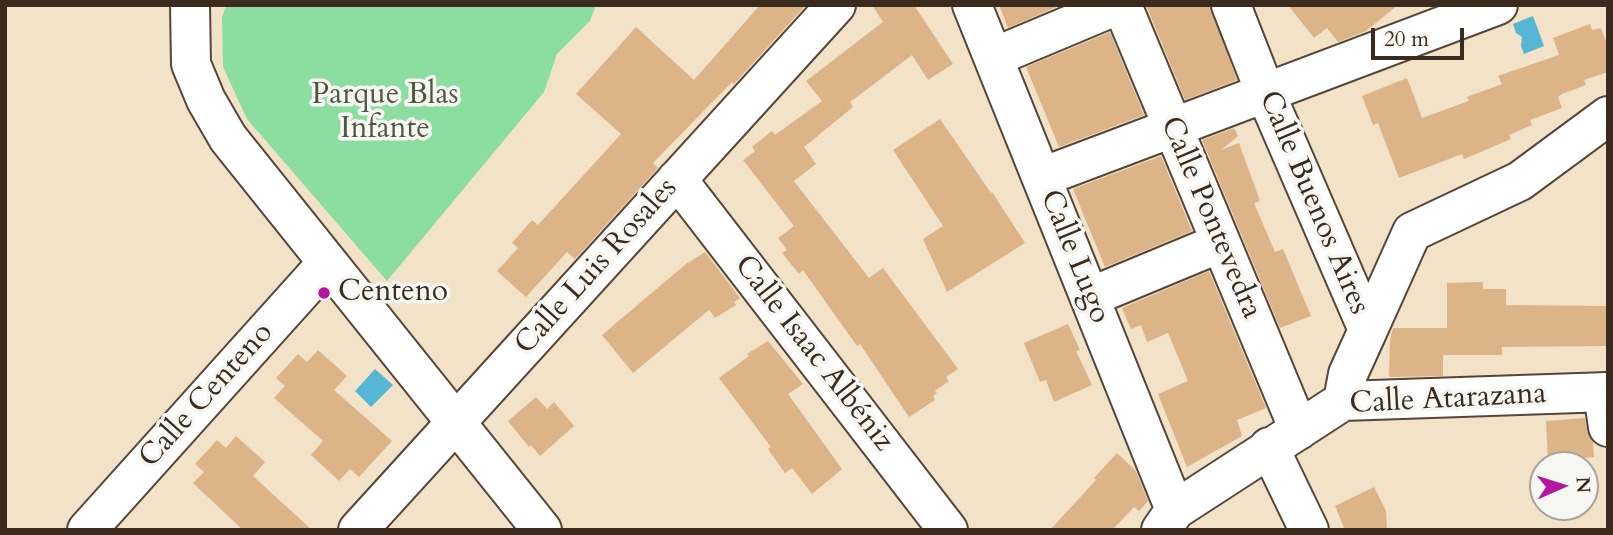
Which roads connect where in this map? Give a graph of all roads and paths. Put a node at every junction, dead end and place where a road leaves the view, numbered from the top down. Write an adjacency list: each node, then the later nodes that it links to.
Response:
1 (190, 5): 14 (street)
2 (836, 5): 12 (street, Calle Luis Rosales)
3 (972, 5): 7 (street, Calle Lugo)
4 (1120, 5): 7 (street); 10 (street, Calle Pontevedra)
5 (1231, 5): 8 (street, Calle Buenos Aires)
6 (1498, 5): 8 (street)
7 (994, 57): 11 (street, Calle Lugo)
8 (1265, 92): 10 (street); 16 (street, Calle Buenos Aires)
9 (1608, 116): 16 (street)
10 (1172, 127): 11 (street); 13 (street, Calle Pontevedra)
11 (1042, 177): 15 (street, Calle Lugo)
12 (677, 179): 19 (street, Calle Luis Rosales); 25 (street, Calle Isaac Albéniz)
13 (1220, 243): 15 (street); 20 (street, Calle Pontevedra)
14 (327, 263): 19 (street); 22 (street, Calle Centeno)
15 (1090, 298): 21 (street, Calle Lugo)
16 (1368, 330): 17 (street, Calle Buenos Aires)
17 (1343, 401): 18 (street, Calle Atarazana); 20 (street, Calle Atarazana)
18 (1606, 404)
19 (456, 422): 23 (street, Calle Luis Rosales); 24 (street)
20 (1284, 439): 21 (street, Calle Atarazana); 26 (street, Calle Pontevedra)
21 (1168, 520)
22 (87, 530)
23 (358, 530)
24 (542, 530)
25 (948, 530)
26 (1309, 530)

